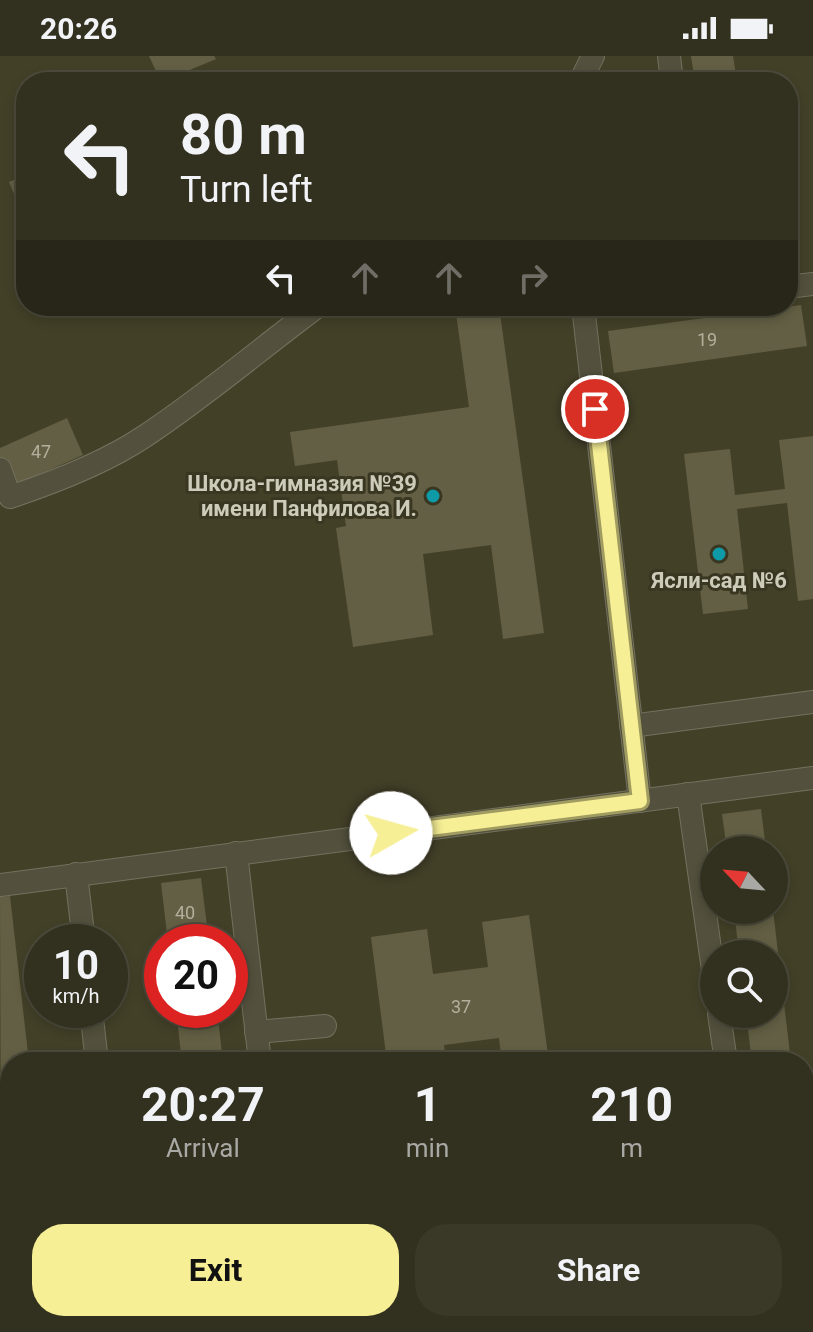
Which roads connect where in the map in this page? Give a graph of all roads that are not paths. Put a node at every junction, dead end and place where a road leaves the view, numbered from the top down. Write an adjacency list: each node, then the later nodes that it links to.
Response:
1 (305, 316): 4 (lane)
2 (584, 316): 6 (lane)
3 (0, 469): 4 (lane)
4 (5, 497)
5 (813, 702): 6 (lane)
6 (631, 726): 9 (lane)
7 (813, 778): 8 (lane)
8 (688, 794): 9 (lane); 14 (lane)
9 (640, 801): 10 (lane)
10 (236, 853): 11 (lane); 18 (lane)
11 (76, 874): 12 (lane); 13 (lane)
12 (0, 885)
13 (82, 924)
14 (709, 940)
15 (325, 1026): 18 (lane)
16 (93, 1028): 19 (lane)
17 (721, 1028): 21 (lane)
18 (256, 1032): 20 (lane)
19 (96, 1052)
20 (259, 1052)
21 (725, 1052)

